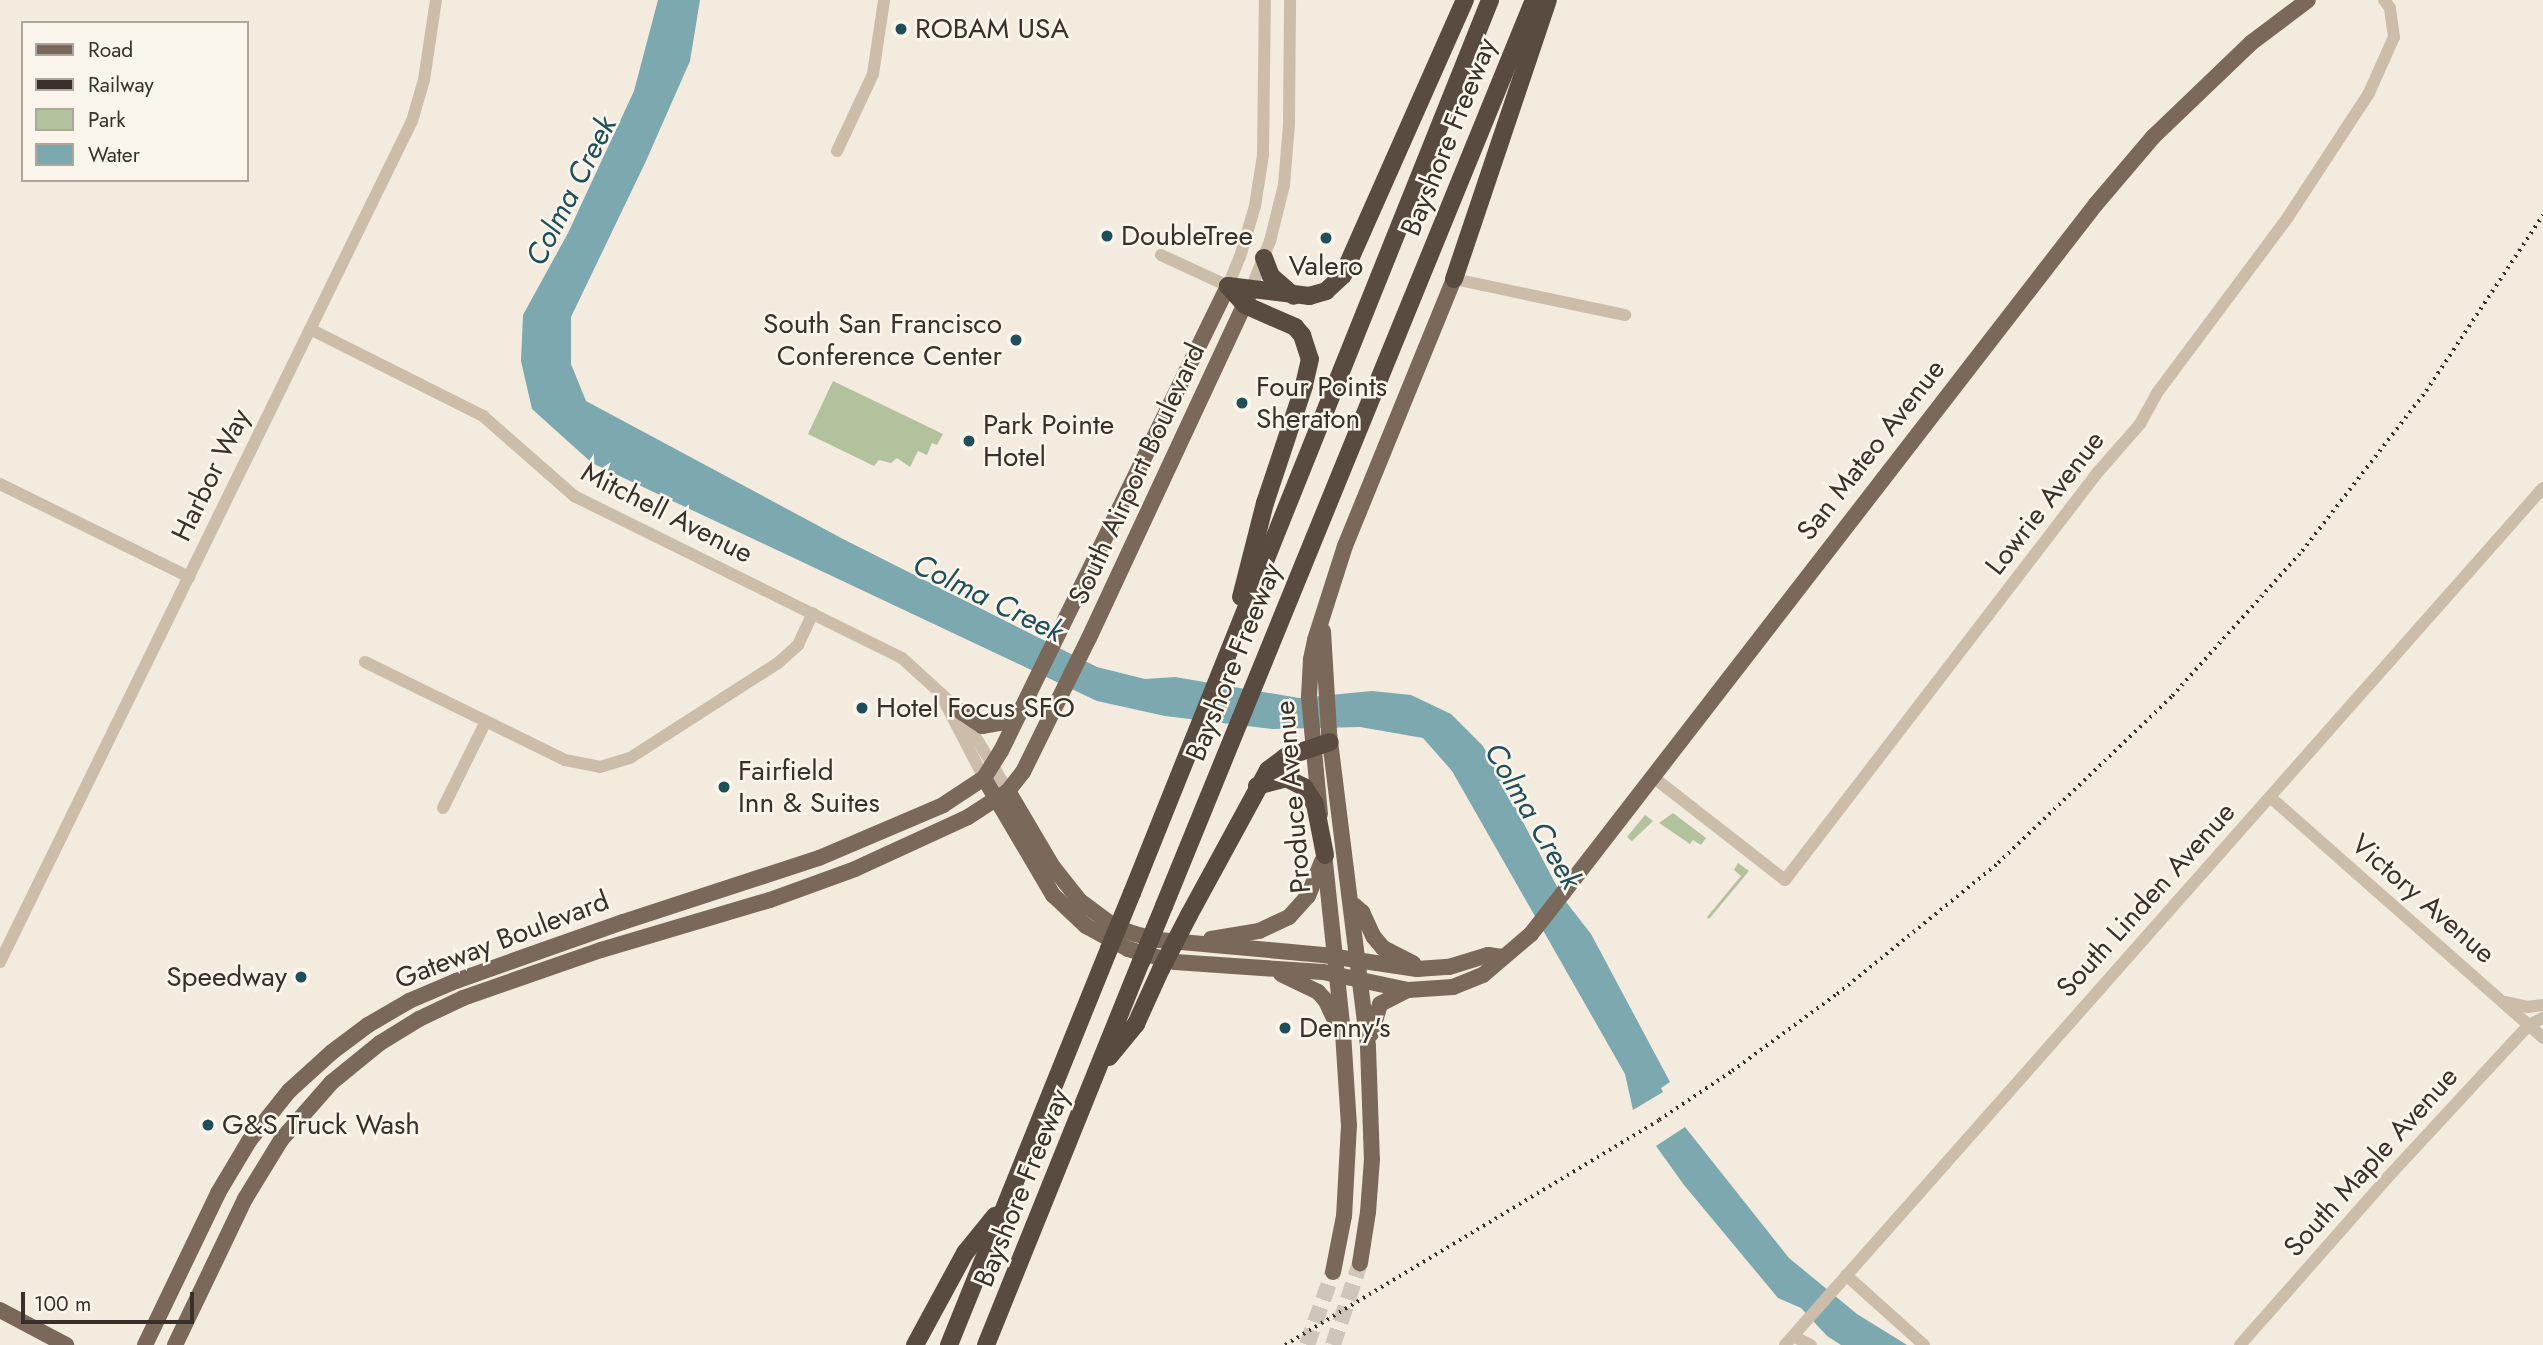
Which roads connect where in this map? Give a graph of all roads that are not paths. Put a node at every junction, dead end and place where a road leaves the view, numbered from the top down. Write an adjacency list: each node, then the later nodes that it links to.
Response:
1 (436, 0): 19 (street, Harbor Way)
2 (884, 0): 11 (street)
3 (1265, 0): 15 (street, South Airport Boulevard)
4 (1290, 0): 13 (street, South Airport Boulevard)
5 (1465, 0): 16 (highway)
6 (1490, 0): 25 (highway, Bayshore Freeway)
7 (1534, 0): 56 (highway, Bayshore Freeway, bridge)
8 (1548, 0): 14 (highway)
9 (2308, 0): 32 (main road, San Mateo Avenue)
10 (2384, 0): 32 (street, Lowrie Avenue)
11 (837, 151)
12 (1161, 255): 15 (street)
13 (1264, 257): 16 (highway); 17 (street, South Airport Boulevard)
14 (1454, 279): 18 (street); 30 (main road, Produce Avenue)
15 (1228, 286): 17 (highway); 27 (main road, South Airport Boulevard)
16 (1294, 296): 17 (highway)
17 (1248, 297): 25 (highway); 34 (main road, South Airport Boulevard)
18 (1625, 315)
19 (310, 329): 22 (street, Harbor Way); 23 (street, Mitchell Avenue)
20 (0, 484): 22 (street)
21 (2543, 488): 35 (street, South Linden Avenue)
22 (188, 577): 43 (street, Harbor Way)
23 (813, 613): 26 (street, Mitchell Avenue); 29 (street)
24 (365, 662): 29 (street)
25 (1224, 664): 57 (highway, Bayshore Freeway, bridge)
26 (937, 688): 28 (street, Mitchell Avenue); 31 (street, Mitchell Avenue)
27 (1026, 700): 28 (main road); 31 (main road, South Airport Boulevard)
28 (960, 711): 31 (street, Mitchell Avenue)
29 (486, 721): 36 (street)
30 (1321, 739): 33 (highway); 37 (main road, Produce Avenue); 38 (main road, Produce Avenue)
31 (988, 772): 34 (main road); 62 (main road, Gateway Boulevard)
32 (1653, 777): 41 (main road, San Mateo Avenue)
33 (1257, 786): 37 (highway); 56 (highway, bridge)
34 (1002, 796): 39 (main road); 44 (main road); 67 (main road, Gateway Boulevard)
35 (2270, 797): 49 (street, Victory Avenue); 60 (street, South Linden Avenue)
36 (443, 808)
37 (1325, 855): 39 (main road); 40 (main road, Produce Avenue)
38 (1352, 904): 42 (main road, Produce Avenue); 45 (main road)
39 (1187, 943): 40 (main road)
40 (1336, 957): 42 (main road); 46 (main road, Produce Avenue)
41 (1502, 957): 45 (main road); 48 (main road, San Mateo Avenue)
42 (1357, 960): 45 (main road); 47 (main road, Produce Avenue)
43 (0, 962)
44 (1255, 967): 46 (main road); 55 (main road)
45 (1434, 968)
46 (1337, 975): 47 (main road, San Mateo Avenue); 55 (main road, Produce Avenue)
47 (1360, 980): 48 (main road, San Mateo Avenue); 54 (main road, Produce Avenue)
48 (1408, 990): 54 (main road)
49 (2502, 1001): 50 (street); 52 (street, Victory Avenue)
50 (2543, 1004)
51 (2543, 1018): 52 (street, South Maple Avenue)
52 (2529, 1026): 53 (street, Victory Avenue); 73 (street, South Maple Avenue)
53 (2543, 1038)
54 (1368, 1047): 58 (main road)
55 (1346, 1063): 59 (main road)
56 (1098, 1071): 70 (highway, Bayshore Freeway)
57 (979, 1249): 68 (highway); 69 (highway, Bayshore Freeway)
58 (1360, 1263)
59 (1333, 1272)
60 (1846, 1275): 63 (street, South Linden Avenue); 72 (street)
61 (0, 1310): 64 (main road)
62 (156, 1322): 65 (main road); 66 (main road, Gateway Boulevard)
63 (1789, 1340): 71 (street)
64 (66, 1344)
65 (137, 1345)
66 (145, 1345)
67 (175, 1345)
68 (915, 1345)
69 (949, 1345)
70 (986, 1345)
71 (1811, 1345)
72 (1924, 1345)
73 (2240, 1345)

